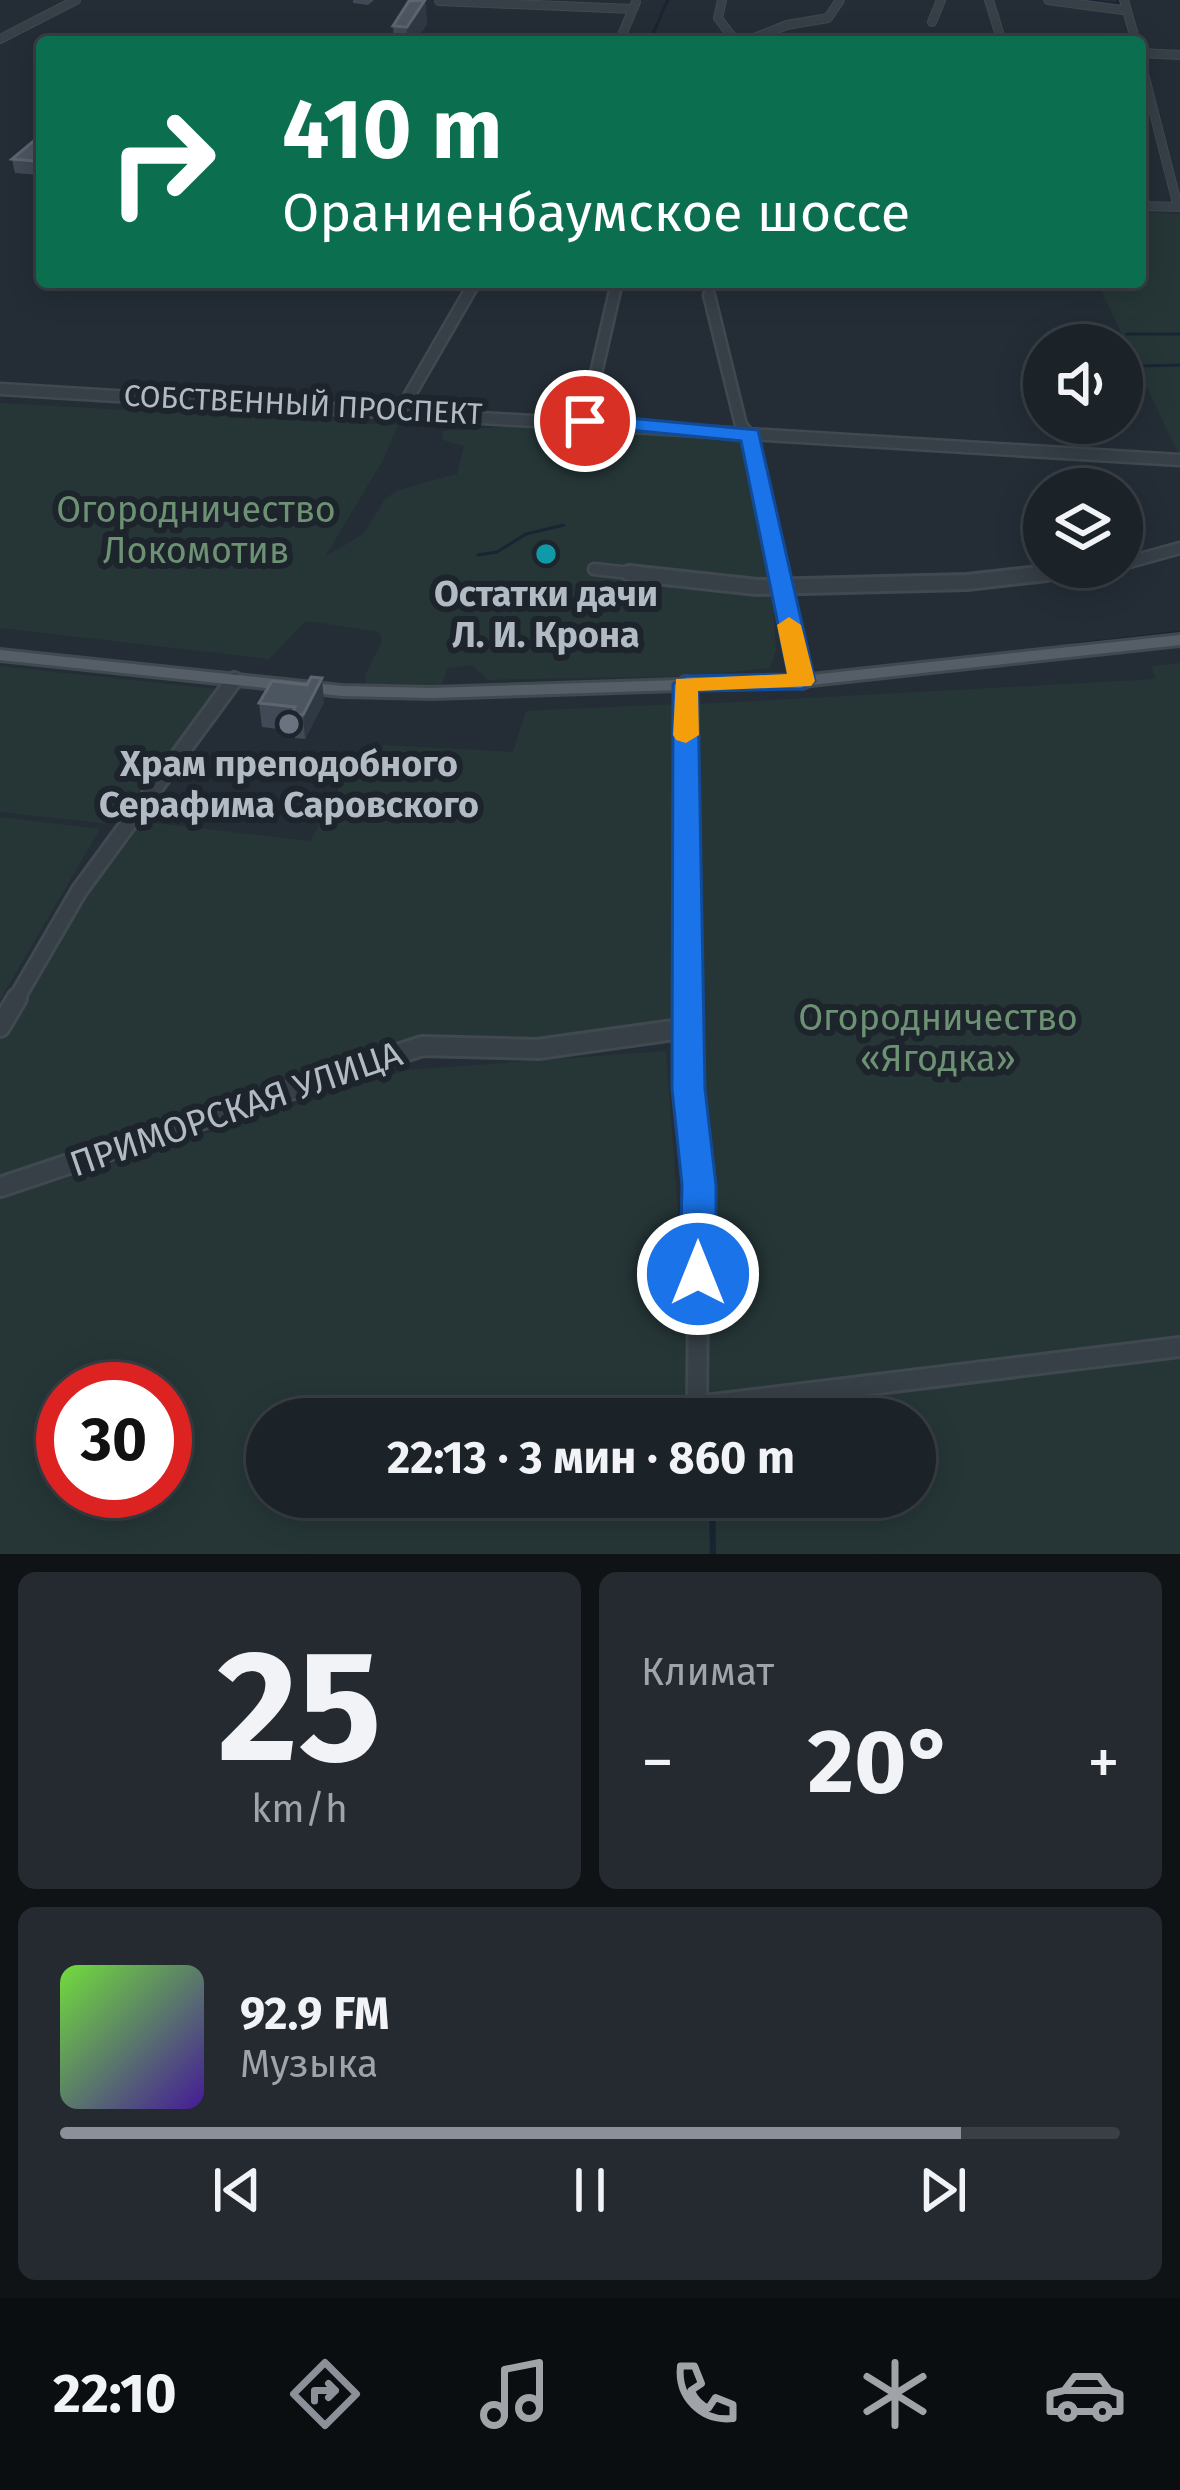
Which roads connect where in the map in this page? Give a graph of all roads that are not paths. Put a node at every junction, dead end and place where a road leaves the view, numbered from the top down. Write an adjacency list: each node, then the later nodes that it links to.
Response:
1 (76, 0): 16 (street)
2 (722, 0): 12 (street)
3 (840, 0): 13 (street)
4 (941, 0): 10 (street)
5 (989, 0): 14 (street)
6 (1048, 0): 9 (street)
7 (439, 1): 8 (street)
8 (635, 4): 11 (street)
9 (1124, 5): 15 (street)
10 (932, 22)
11 (622, 36)
12 (734, 36)
13 (760, 36)
14 (1000, 36)
15 (1135, 36)
16 (0, 39)
17 (1180, 55): 18 (street)
18 (1146, 56)
19 (1146, 79): 21 (street)
20 (1146, 206): 21 (street)
21 (1179, 207)
22 (472, 288): 26 (street)
23 (616, 288): 27 (street)
24 (710, 295): 28 (street)
25 (0, 389): 26 (street, СОБСТВЕННЫЙ ПРОСПЕКТ)
26 (401, 410): 27 (street, СОБСТВЕННЫЙ ПРОСПЕКТ)
27 (585, 421): 28 (street, СОБСТВЕННЫЙ ПРОСПЕКТ)
28 (747, 431): 29 (street, СОБСТВЕННЫЙ ПРОСПЕКТ); 34 (street)
29 (1180, 460)
30 (1180, 548): 31 (street)
31 (1143, 558)
32 (595, 569): 34 (street)
33 (1023, 576): 34 (street)
34 (780, 587): 38 (street)
35 (1180, 640): 38 (main road)
36 (0, 655): 37 (main road)
37 (234, 680): 39 (main road); 40 (street)
38 (802, 681): 39 (main road)
39 (686, 684): 41 (street)
40 (0, 1027)
41 (688, 1028): 42 (street, ПРИМОРСКАЯ УЛИЦА); 43 (street)
42 (0, 1187)
43 (1180, 1347)

